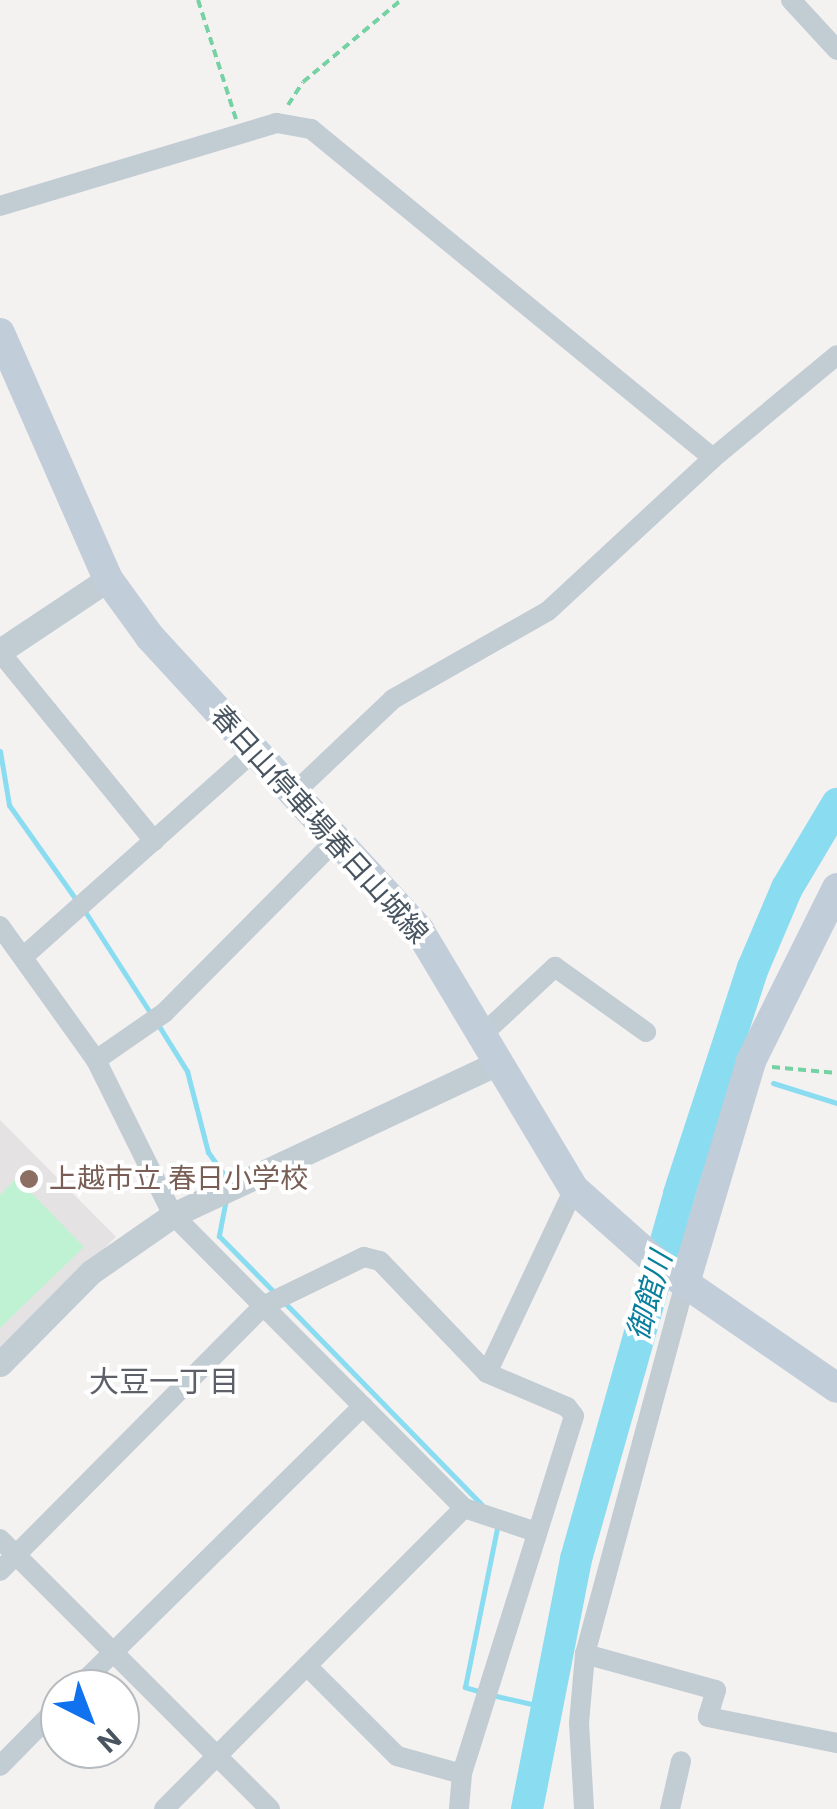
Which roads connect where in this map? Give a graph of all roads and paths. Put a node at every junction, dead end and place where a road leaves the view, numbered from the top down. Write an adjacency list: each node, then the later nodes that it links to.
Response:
1 (198, 0): 6 (path)
2 (401, 0): 5 (path)
3 (791, 0): 4 (street)
4 (837, 50)
5 (276, 123): 6 (street); 10 (street)
6 (240, 134): 7 (street)
7 (0, 206)
8 (0, 333): 11 (main road, 春日山停車場春日山城線)
9 (837, 356): 10 (street)
10 (713, 458): 14 (street)
11 (108, 580): 12 (street); 13 (main road, 春日山停車場春日山城線)
12 (0, 652): 16 (street)
13 (254, 751): 14 (main road, 春日山停車場春日山城線); 16 (street)
14 (294, 792): 15 (main road, 春日山停車場春日山城線)
15 (336, 840): 22 (main road, 春日山停車場春日山城線); 23 (street)
16 (154, 841): 20 (street)
17 (837, 888): 18 (main road)
18 (828, 924): 24 (main road)
19 (0, 926): 20 (street)
20 (23, 957): 23 (street)
21 (646, 1032): 22 (street)
22 (482, 1036): 25 (main road, 春日山停車場春日山城線)
23 (96, 1060): 28 (street)
24 (751, 1061): 26 (path); 29 (main road)
25 (498, 1063): 27 (main road, 春日山停車場春日山城線); 28 (street)
26 (837, 1073)
27 (574, 1190): 29 (main road, 春日山停車場春日山城線); 32 (street)
28 (173, 1214): 30 (street); 31 (street)
29 (674, 1276): 33 (main road, 春日山停車場春日山城線); 41 (street)
30 (263, 1306): 32 (street); 34 (street); 38 (street)
31 (0, 1364)
32 (488, 1373): 36 (street)
33 (837, 1388)
34 (364, 1406): 35 (street); 40 (street)
35 (464, 1508): 36 (street); 42 (street)
36 (536, 1532): 49 (street)
37 (0, 1539): 38 (street)
38 (16, 1554): 39 (street); 40 (street)
39 (0, 1570)
40 (112, 1652): 43 (street); 46 (street)
41 (585, 1654): 45 (street); 54 (street)
42 (308, 1667): 46 (street); 49 (street)
43 (95, 1669)
44 (40, 1725): 48 (street)
45 (837, 1743)
46 (218, 1756): 51 (street); 52 (street)
47 (681, 1761): 50 (street)
48 (0, 1766)
49 (462, 1774): 53 (street)
50 (673, 1808)
51 (164, 1809)
52 (270, 1809)
53 (459, 1809)
54 (584, 1809)

